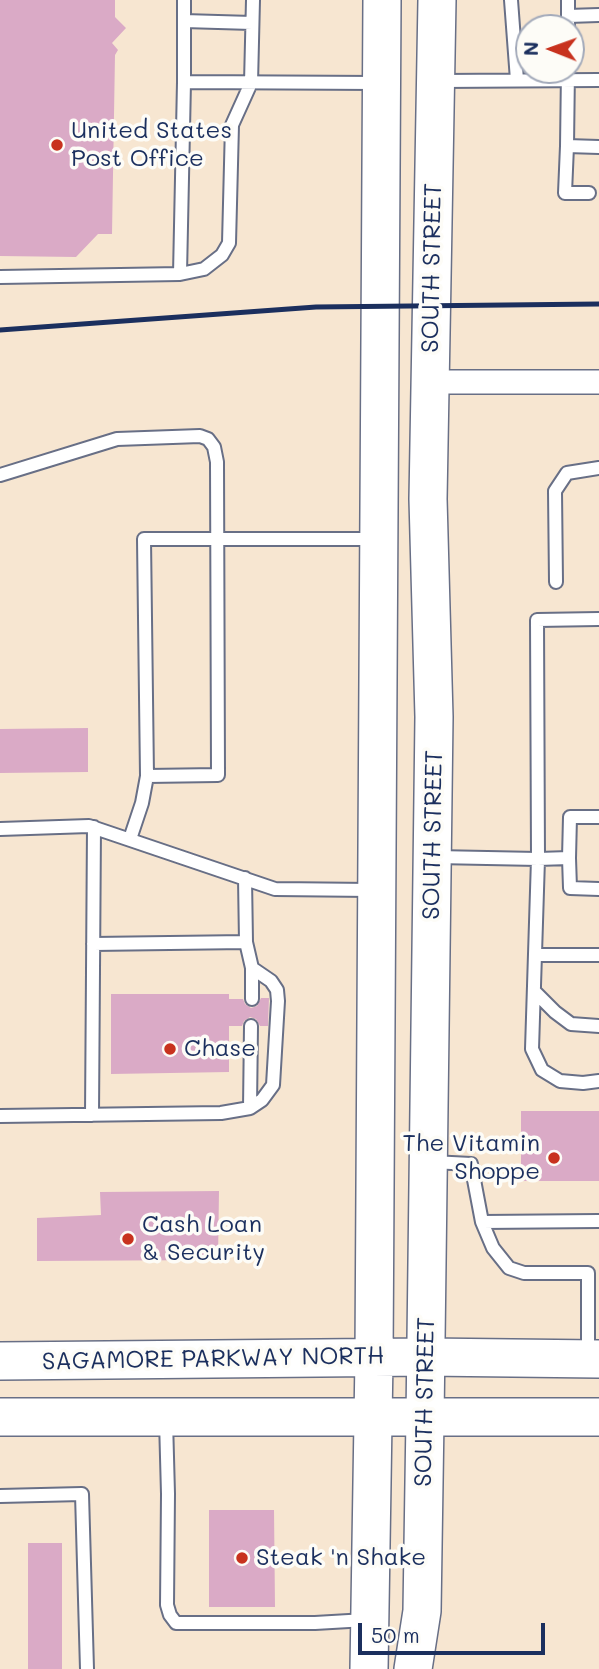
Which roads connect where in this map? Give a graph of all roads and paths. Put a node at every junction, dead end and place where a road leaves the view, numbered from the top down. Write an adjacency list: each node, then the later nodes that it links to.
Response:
1 (184, 0): 6 (lane)
2 (253, 0): 7 (lane)
3 (382, 0): 13 (main road, SOUTH STREET)
4 (438, 0): 10 (main road, SOUTH STREET)
5 (511, 0): 8 (lane)
6 (184, 21): 7 (lane); 11 (lane)
7 (252, 23): 12 (lane)
8 (515, 53)
9 (515, 80): 10 (lane)
10 (436, 81): 13 (main road); 20 (main road, SOUTH STREET)
11 (184, 82): 12 (lane); 18 (lane)
12 (251, 83): 13 (lane); 18 (lane)
13 (382, 83): 25 (main road, SOUTH STREET)
14 (568, 84): 15 (lane)
15 (567, 146): 16 (lane); 17 (lane)
16 (599, 147)
17 (589, 193)
18 (180, 274): 19 (lane)
19 (0, 276)
20 (429, 382): 21 (street); 33 (main road, SOUTH STREET)
21 (599, 382)
22 (599, 468): 26 (lane)
23 (0, 475): 24 (lane)
24 (217, 538): 25 (lane); 28 (lane); 28 (lane)
25 (378, 539): 38 (main road, SOUTH STREET)
26 (555, 582)
27 (599, 619): 35 (lane)
28 (147, 776): 32 (lane)
29 (599, 817): 34 (lane)
30 (94, 827): 31 (lane); 32 (lane); 40 (lane)
31 (0, 829)
32 (130, 839): 36 (lane)
33 (432, 857): 35 (lane); 52 (main road, SOUTH STREET)
34 (569, 858): 35 (lane); 37 (lane)
35 (538, 859): 41 (lane)
36 (245, 878): 38 (lane); 39 (lane)
37 (599, 888)
38 (376, 891): 57 (main road, SOUTH STREET)
39 (246, 942): 40 (lane); 43 (lane)
40 (93, 944): 50 (lane)
41 (535, 955): 42 (lane); 44 (lane)
42 (599, 955)
43 (252, 968): 45 (lane); 49 (lane)
44 (534, 990): 47 (lane); 48 (lane)
45 (251, 999)
46 (251, 1026): 49 (lane)
47 (599, 1026)
48 (599, 1081)
49 (250, 1108): 50 (lane)
50 (92, 1115): 51 (lane)
51 (0, 1116)
52 (429, 1161): 54 (lane); 56 (main road, SOUTH STREET)
53 (599, 1221): 54 (lane)
54 (482, 1222): 55 (lane)
55 (594, 1273): 58 (lane)
56 (426, 1357): 57 (main road, SAGAMORE PARKWAY NORTH); 58 (main road, SAGAMORE PARKWAY NORTH); 64 (main road, SOUTH STREET)
57 (374, 1358): 59 (main road, SAGAMORE PARKWAY NORTH); 63 (main road, SOUTH STREET)
58 (594, 1359)
59 (0, 1361)
60 (599, 1417): 64 (main road)
61 (0, 1418): 62 (main road)
62 (166, 1418): 63 (main road); 66 (lane)
63 (373, 1419): 64 (main road); 66 (main road, SOUTH STREET)
64 (425, 1419): 69 (main road, SOUTH STREET)
65 (0, 1496): 67 (lane)
66 (370, 1620): 68 (main road, SOUTH STREET)
67 (87, 1669)
68 (369, 1669)
69 (413, 1669)

